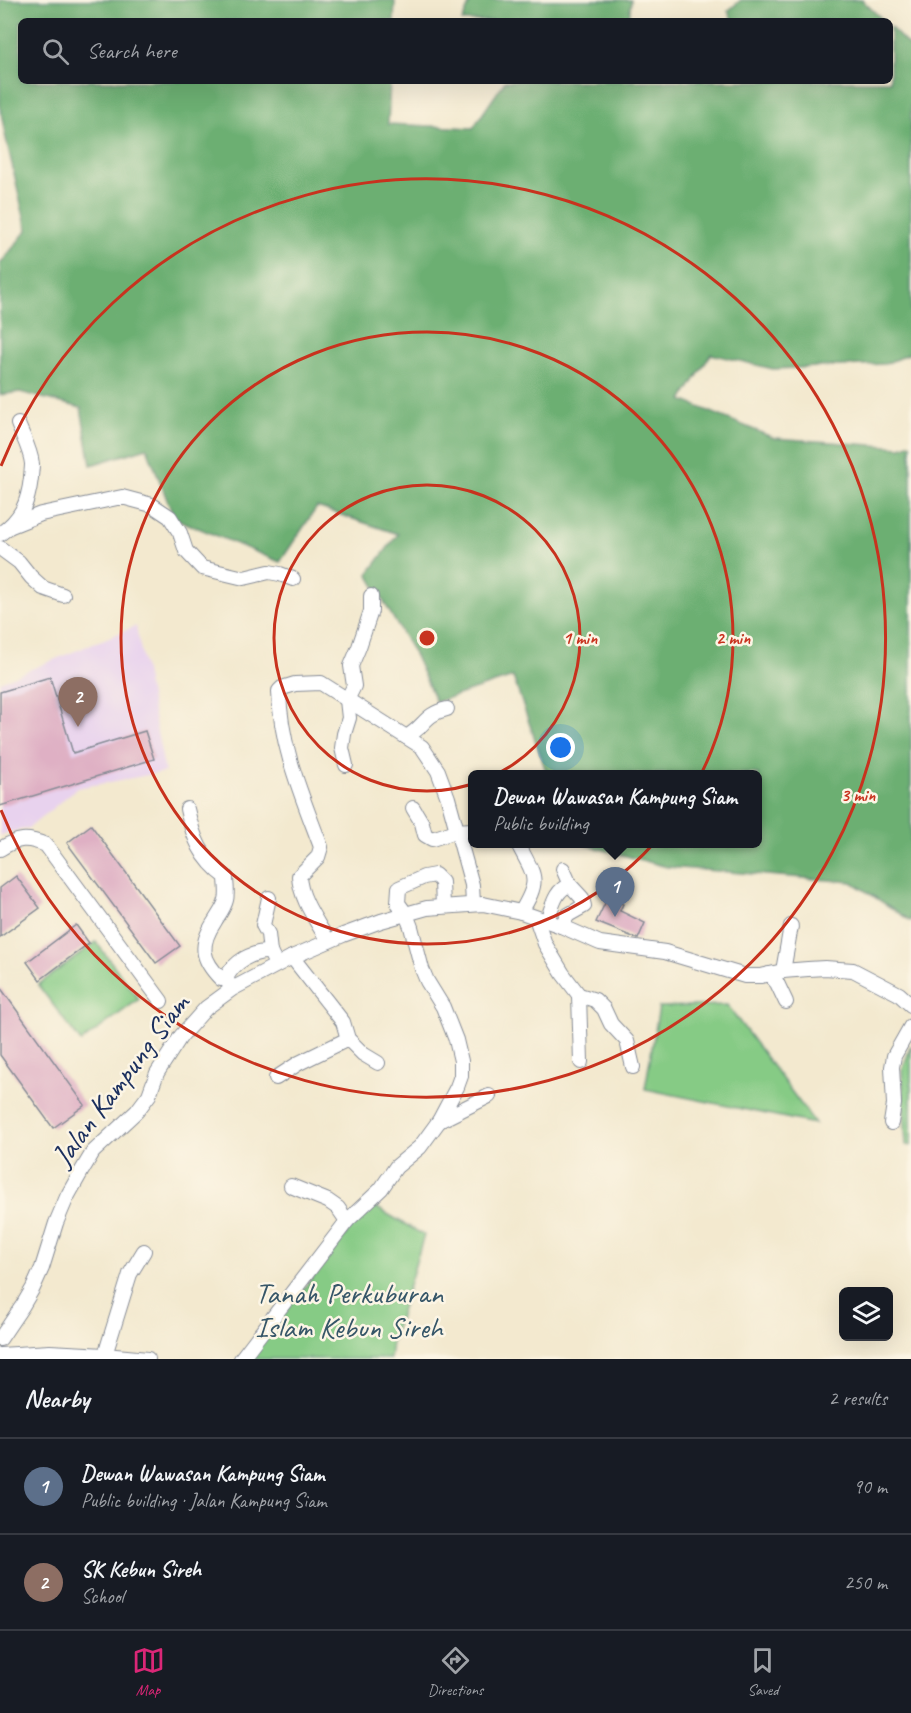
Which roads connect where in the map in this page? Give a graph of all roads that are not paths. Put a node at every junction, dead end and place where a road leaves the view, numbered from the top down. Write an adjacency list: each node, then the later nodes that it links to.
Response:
1 (18, 424): 2 (street)
2 (6, 530): 4 (street)
3 (0, 549): 5 (street)
4 (293, 579)
5 (63, 595)
6 (371, 596): 7 (street)
7 (347, 700): 9 (street); 10 (street); 27 (street)
8 (447, 709): 9 (street)
9 (406, 737): 14 (street)
10 (346, 765)
11 (413, 808): 14 (street)
12 (187, 809): 31 (street)
13 (468, 830): 14 (street)
14 (456, 831): 20 (street)
15 (520, 848): 22 (street)
16 (0, 849): 33 (street)
17 (563, 869): 18 (street)
18 (570, 885): 24 (street); 25 (street)
19 (269, 898): 29 (street)
20 (473, 904): 21 (street, Jalan Kampung Siam); 22 (street, Jalan Kampung Siam)
21 (443, 906): 23 (street, Jalan Kampung Siam); 23 (street)
22 (521, 912): 24 (street, Jalan Kampung Siam)
23 (406, 914): 27 (street, Jalan Kampung Siam); 43 (street)
24 (541, 920): 25 (street, Jalan Kampung Siam); 32 (street)
25 (561, 926): 30 (street, Jalan Kampung Siam)
26 (791, 926): 30 (street)
27 (328, 941): 28 (street, Jalan Kampung Siam)
28 (292, 957): 29 (street, Jalan Kampung Siam); 37 (street)
29 (273, 959): 31 (street, Jalan Kampung Siam); 31 (street)
30 (776, 972): 34 (street); 35 (street, Jalan Kampung Siam)
31 (229, 983): 48 (street, Jalan Kampung Siam)
32 (579, 995): 38 (street); 40 (street)
33 (160, 1001)
34 (786, 1002)
35 (911, 1005)
36 (911, 1026): 44 (street)
37 (348, 1039): 39 (street); 41 (street)
38 (581, 1062)
39 (378, 1064)
40 (633, 1067)
41 (276, 1078)
42 (489, 1095): 43 (street)
43 (439, 1121): 46 (street)
44 (891, 1123)
45 (291, 1186): 46 (street)
46 (347, 1221): 52 (street)
47 (144, 1251): 49 (street)
48 (0, 1339)
49 (105, 1354): 50 (street); 51 (street)
50 (0, 1355)
51 (148, 1359)
52 (242, 1359)

